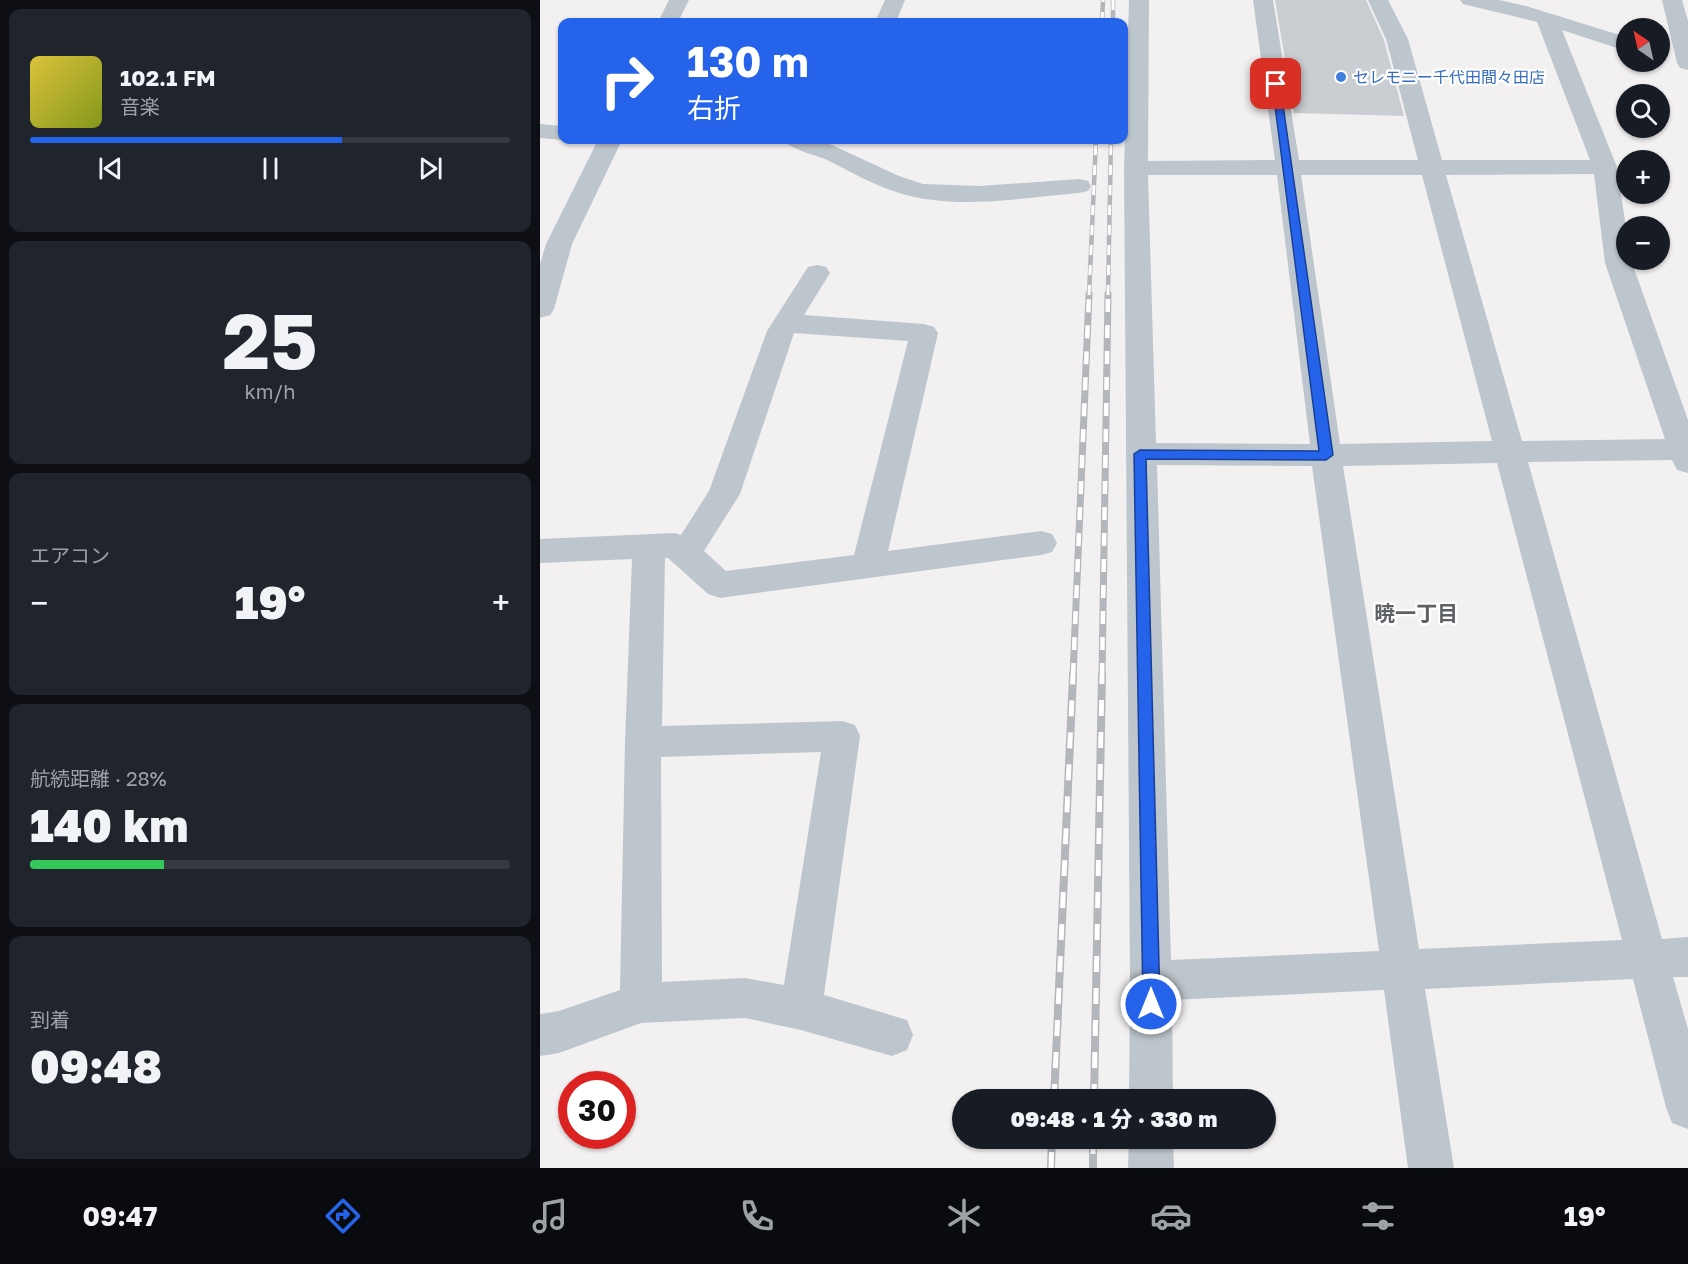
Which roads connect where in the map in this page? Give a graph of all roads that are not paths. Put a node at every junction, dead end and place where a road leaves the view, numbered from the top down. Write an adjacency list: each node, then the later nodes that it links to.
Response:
1 (679, 0): 8 (street)
2 (895, 0): 9 (street)
3 (1140, 0): 20 (street)
4 (1263, 0): 17 (street)
5 (1378, 0): 18 (street)
6 (1470, 0): 10 (street)
7 (1672, 0): 12 (street)
8 (670, 18)
9 (888, 18)
10 (1546, 18): 11 (street); 19 (street)
11 (1616, 41)
12 (1670, 57)
13 (540, 132): 14 (street)
14 (558, 133)
15 (608, 144): 22 (street)
16 (812, 144): 21 (street)
17 (1288, 167): 18 (street); 20 (street); 29 (street)
18 (1432, 167): 19 (street); 26 (street)
19 (1605, 167): 27 (street)
20 (1136, 168): 28 (street)
21 (1078, 186)
22 (549, 244): 24 (street)
23 (817, 273): 25 (street)
24 (540, 309)
25 (786, 323): 33 (street); 34 (street)
26 (1511, 452): 27 (street); 29 (street); 37 (street)
27 (1686, 453)
28 (1140, 454): 29 (street); 39 (street)
29 (1326, 455): 38 (street)
30 (1041, 543): 34 (street)
31 (649, 546): 32 (street); 33 (street); 35 (street)
32 (540, 551)
33 (685, 554): 34 (street)
34 (868, 566)
35 (643, 742): 40 (street); 41 (street)
36 (1688, 957): 37 (street)
37 (1648, 959): 38 (street); 45 (street)
38 (1402, 971): 39 (street); 48 (street)
39 (1151, 981): 44 (street)
40 (640, 1003): 41 (street); 42 (street)
41 (801, 1009): 43 (street)
42 (540, 1035)
43 (892, 1035)
44 (1151, 1089)
45 (1688, 1107)
46 (1151, 1149): 47 (street)
47 (1151, 1168)
48 (1431, 1168)

